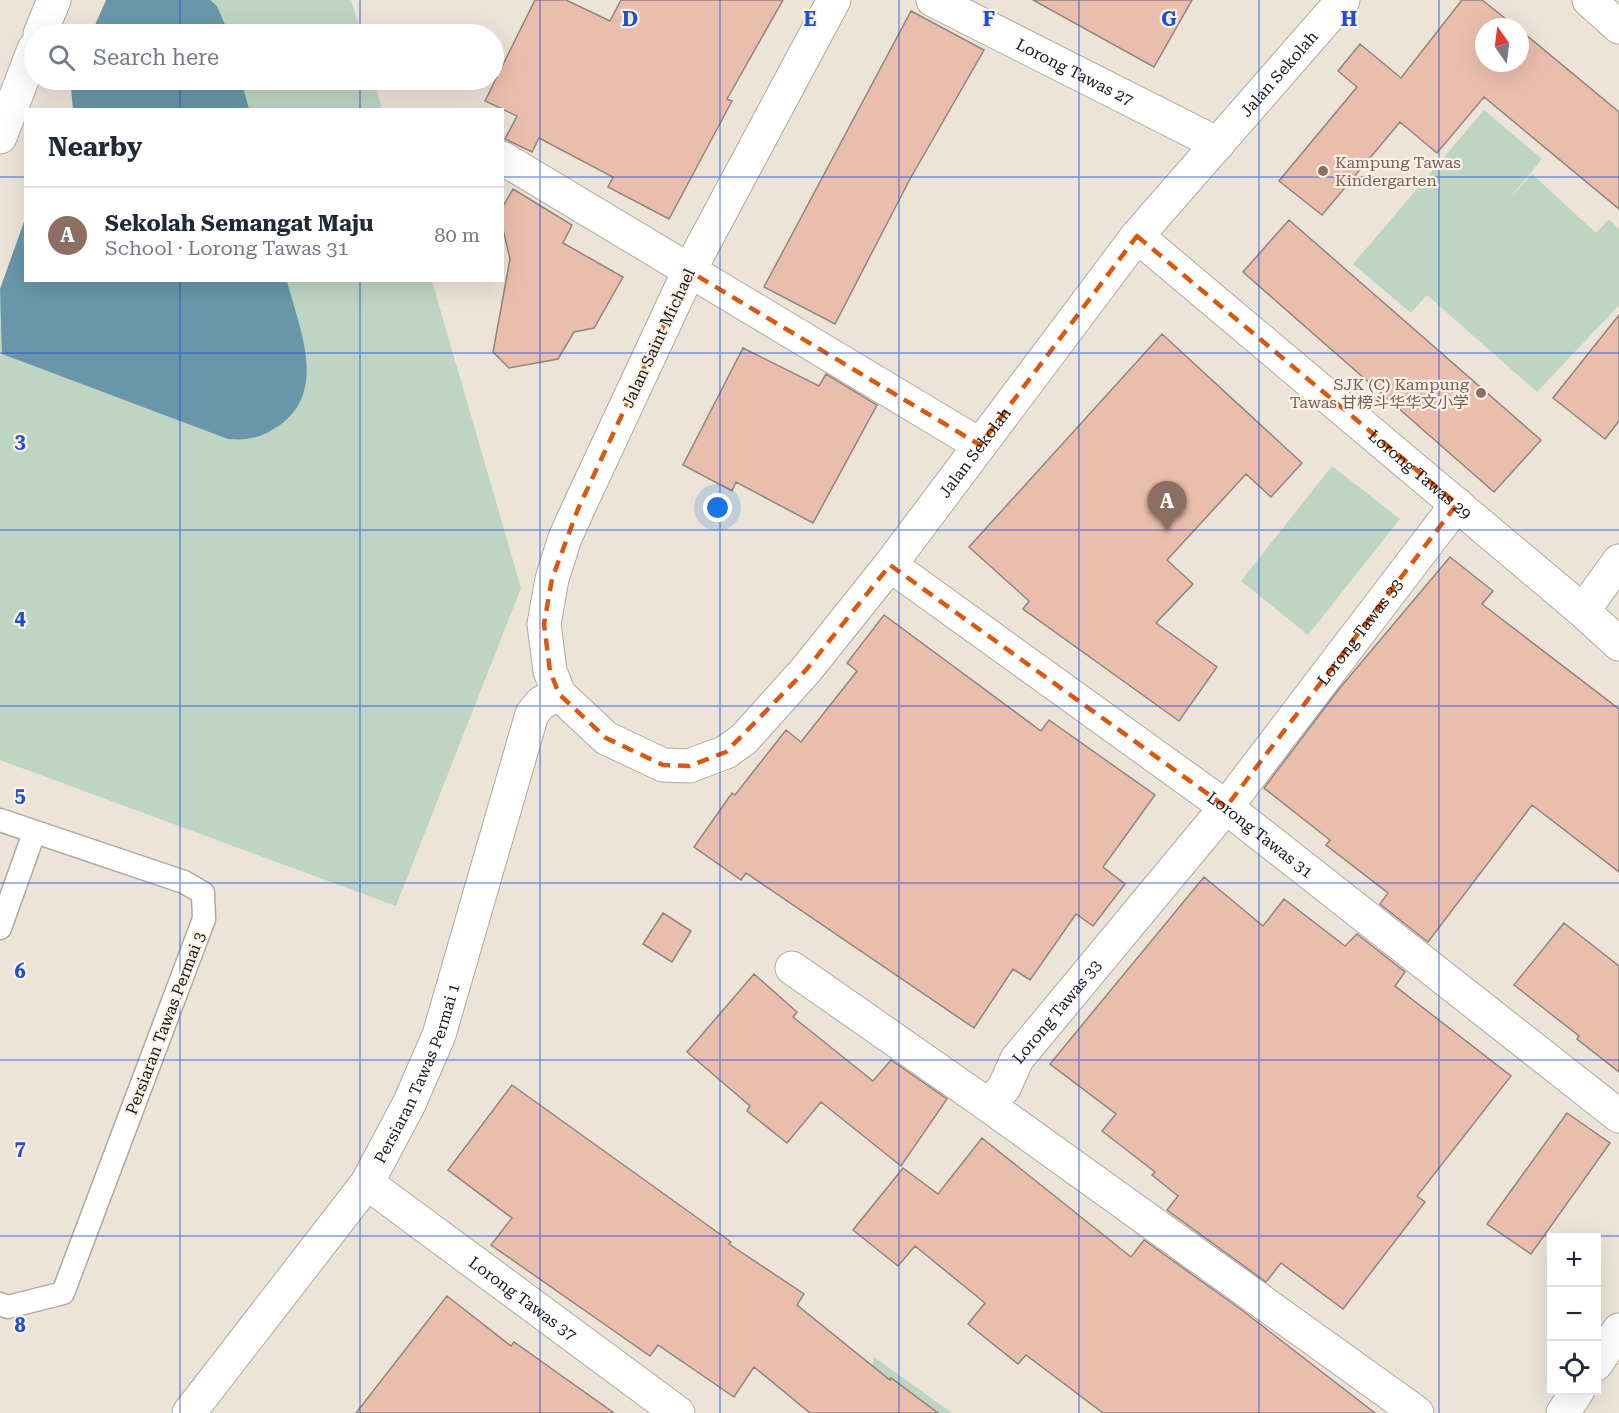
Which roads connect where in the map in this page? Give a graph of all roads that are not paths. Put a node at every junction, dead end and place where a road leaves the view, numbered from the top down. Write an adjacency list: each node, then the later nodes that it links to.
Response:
1 (54, 0): 6 (street)
2 (834, 0): 13 (street, Jalan Saint Michael)
3 (933, 0): 10 (street, Lorong Tawas 27)
4 (1343, 0): 10 (street, Jalan Sekolah)
5 (1589, 0): 7 (street)
6 (44, 24)
7 (1619, 27)
8 (24, 75): 9 (street)
9 (0, 137)
10 (1218, 144): 12 (street, Jalan Sekolah)
11 (504, 159): 13 (street)
12 (1137, 236): 14 (street, Jalan Sekolah); 15 (street, Lorong Tawas 29)
13 (689, 271): 14 (street); 20 (street, Jalan Saint Michael)
14 (980, 445): 17 (street, Jalan Sekolah)
15 (1457, 504): 18 (street, Lorong Tawas 29); 21 (street, Lorong Tawas 33)
16 (1619, 561): 18 (street)
17 (890, 565): 20 (street, Jalan Sekolah); 21 (street, Lorong Tawas 31)
18 (1583, 610): 19 (street, Lorong Tawas 29)
19 (1619, 644)
20 (550, 699): 28 (street, Persiaran Tawas Permai 1)
21 (1226, 807): 26 (street, Lorong Tawas 33); 27 (street, Lorong Tawas 31)
22 (0, 820): 23 (lane, Persiaran Tawas Permai 3)
23 (34, 833): 24 (lane); 29 (lane, Persiaran Tawas Permai 3)
24 (0, 928)
25 (792, 968): 26 (street)
26 (988, 1105): 33 (street)
27 (1619, 1116)
28 (367, 1183): 31 (street, Persiaran Tawas Permai 1); 32 (street, Lorong Tawas 37)
29 (0, 1304)
30 (1575, 1395): 34 (street)
31 (189, 1413)
32 (678, 1413)
33 (1418, 1413)
34 (1563, 1413)

